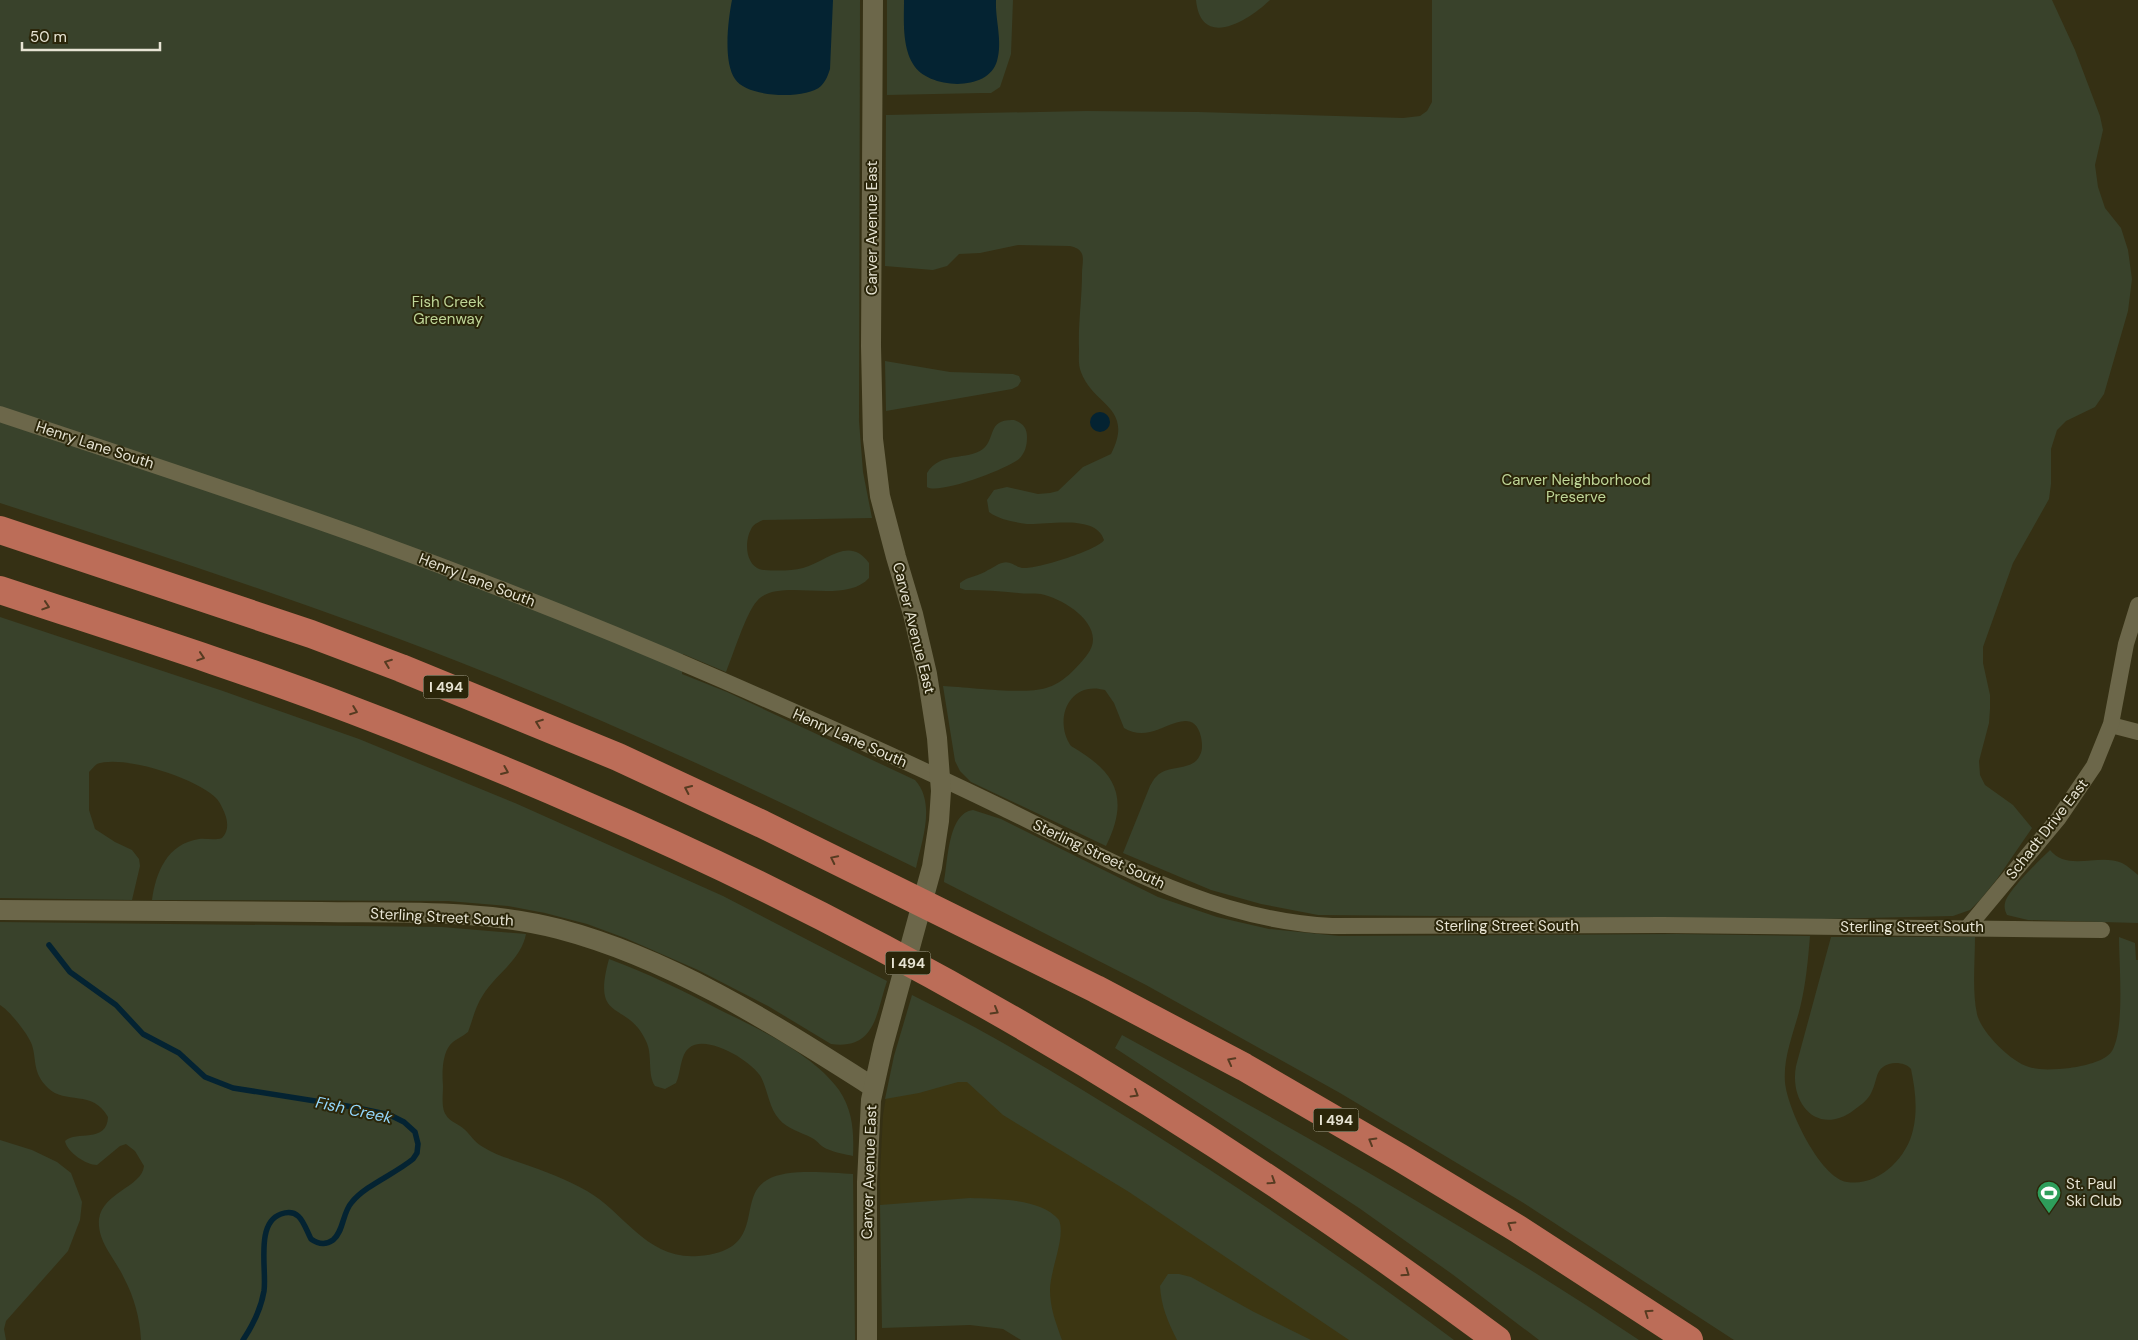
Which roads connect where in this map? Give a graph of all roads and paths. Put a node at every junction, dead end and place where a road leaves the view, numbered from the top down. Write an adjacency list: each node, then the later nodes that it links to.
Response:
1 (873, 0): 8 (street, Carver Avenue East)
2 (0, 414): 8 (street, Henry Lane South)
3 (0, 530): 15 (highway, I 494, one-way to 3)
4 (0, 590): 14 (highway, I 494, one-way to 14)
5 (2138, 606): 6 (street, Schadt Drive East)
6 (2111, 725): 7 (street); 10 (street, Schadt Drive East)
7 (2138, 732)
8 (941, 779): 10 (street, Sterling Street South); 12 (street, Carver Avenue East)
9 (0, 910): 12 (street, Sterling Street South)
10 (1968, 927): 11 (street, Sterling Street South)
11 (2102, 930)
12 (874, 1087): 13 (street, Carver Avenue East)
13 (867, 1340)
14 (1497, 1340)
15 (1689, 1340)

